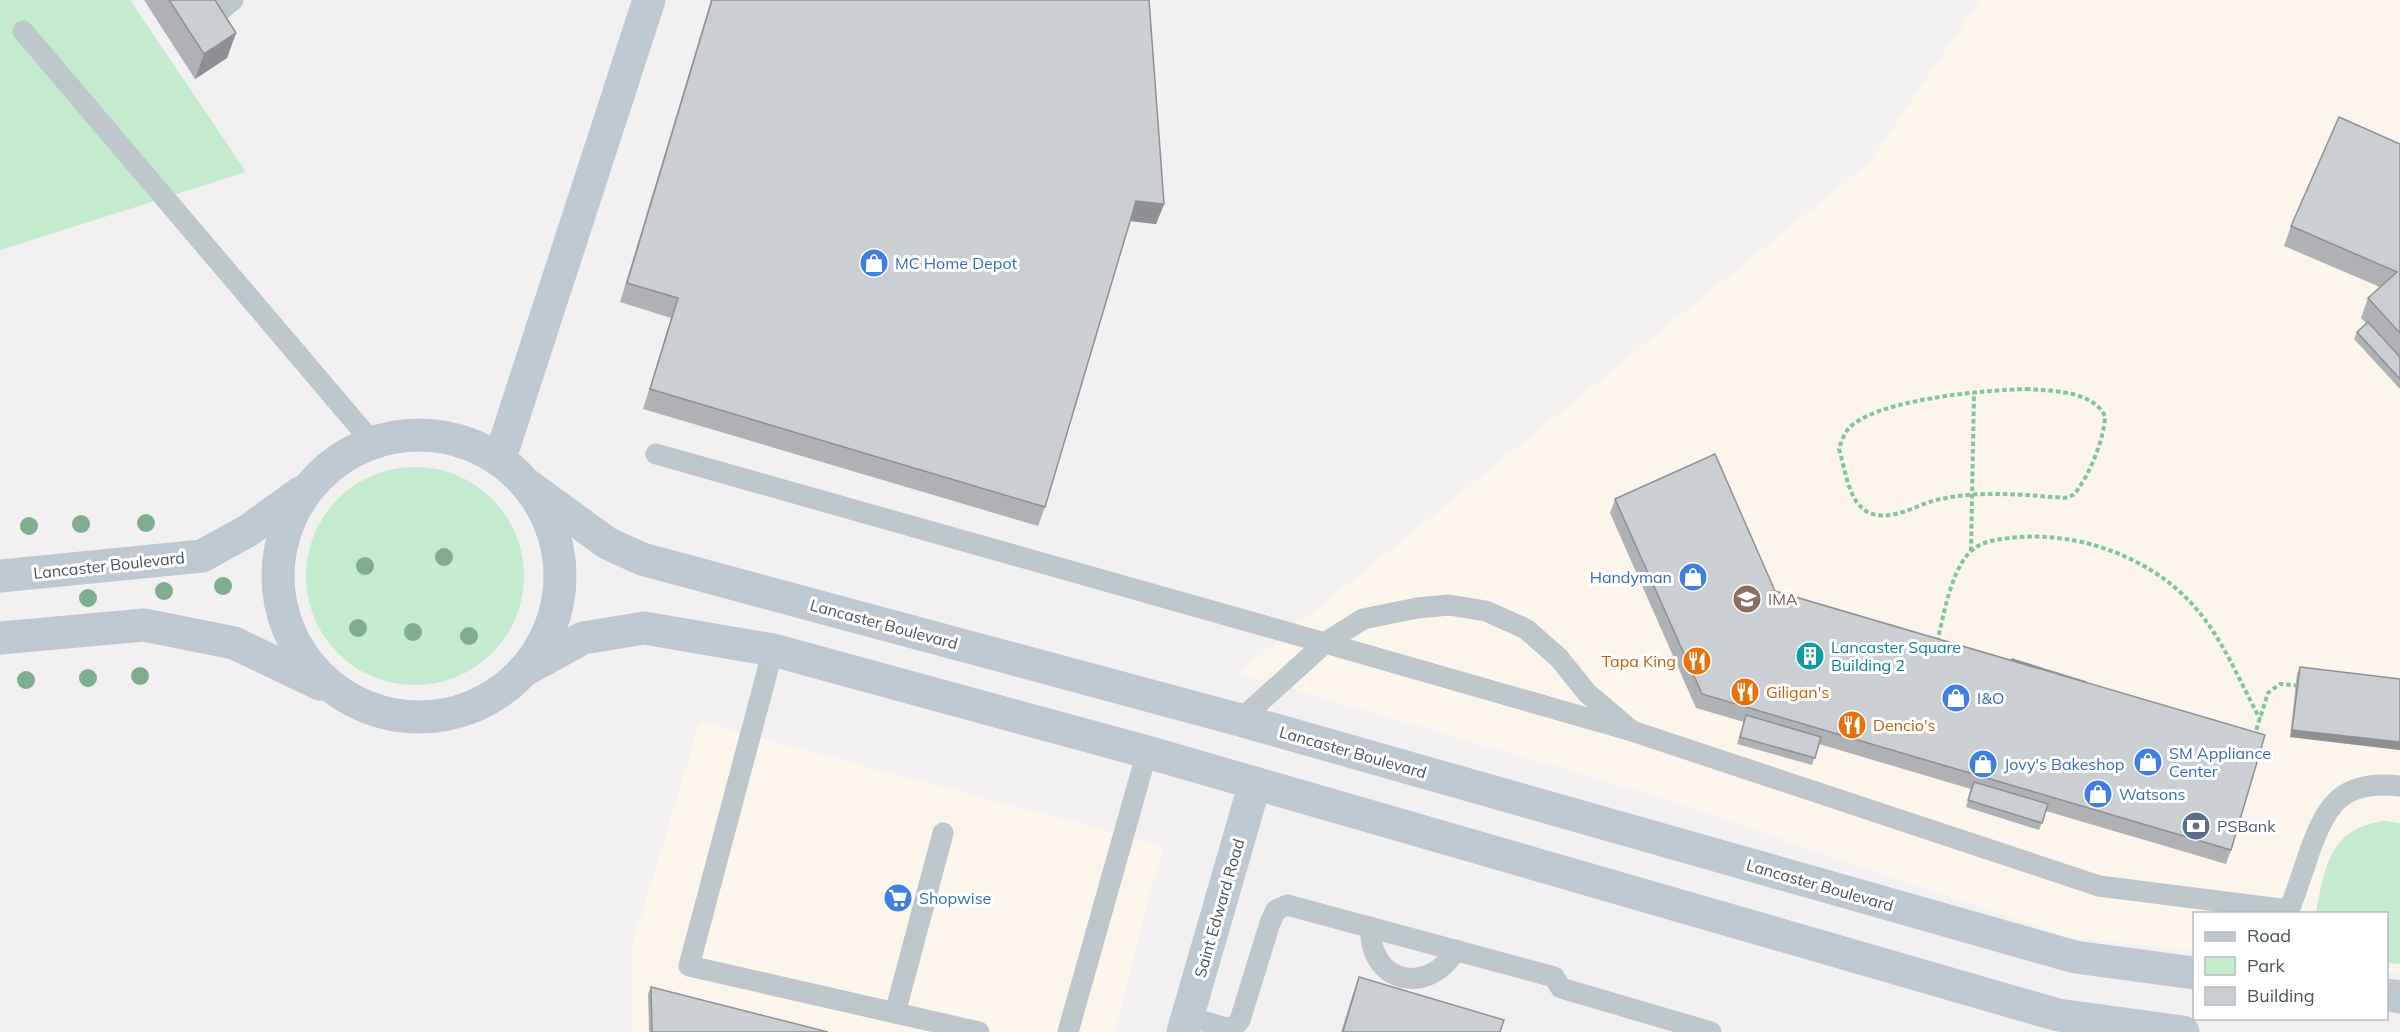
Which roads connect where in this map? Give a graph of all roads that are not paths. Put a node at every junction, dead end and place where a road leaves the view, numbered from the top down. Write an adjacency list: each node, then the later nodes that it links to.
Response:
1 (233, 0): 3 (lane)
2 (649, 0): 7 (main road)
3 (216, 14)
4 (23, 31): 5 (lane)
5 (372, 441): 7 (main road); 9 (main road)
6 (656, 454): 12 (lane)
7 (500, 458): 8 (main road)
8 (529, 486): 14 (main road); 16 (main road, Lancaster Boulevard)
9 (306, 489): 10 (main road, Lancaster Boulevard); 15 (main road)
10 (0, 576)
11 (0, 638): 15 (main road)
12 (1325, 643): 16 (lane); 17 (lane); 17 (lane)
13 (773, 650): 14 (main road); 18 (main road); 26 (lane)
14 (523, 671): 15 (main road)
15 (337, 692)
16 (1240, 720): 25 (main road, Lancaster Boulevard)
17 (1632, 731): 22 (lane)
18 (1147, 752): 19 (main road); 29 (lane)
19 (1255, 783): 27 (main road, Saint Edward Road); 31 (main road)
20 (2400, 786): 22 (lane)
21 (943, 833): 26 (lane)
22 (2289, 912)
23 (1371, 927): 24 (lane); 24 (lane); 27 (lane)
24 (1456, 950): 30 (lane)
25 (2193, 973)
26 (895, 1013): 28 (lane)
27 (1185, 1024)
28 (979, 1032)
29 (1068, 1032)
30 (1711, 1032)
31 (2183, 1032)

